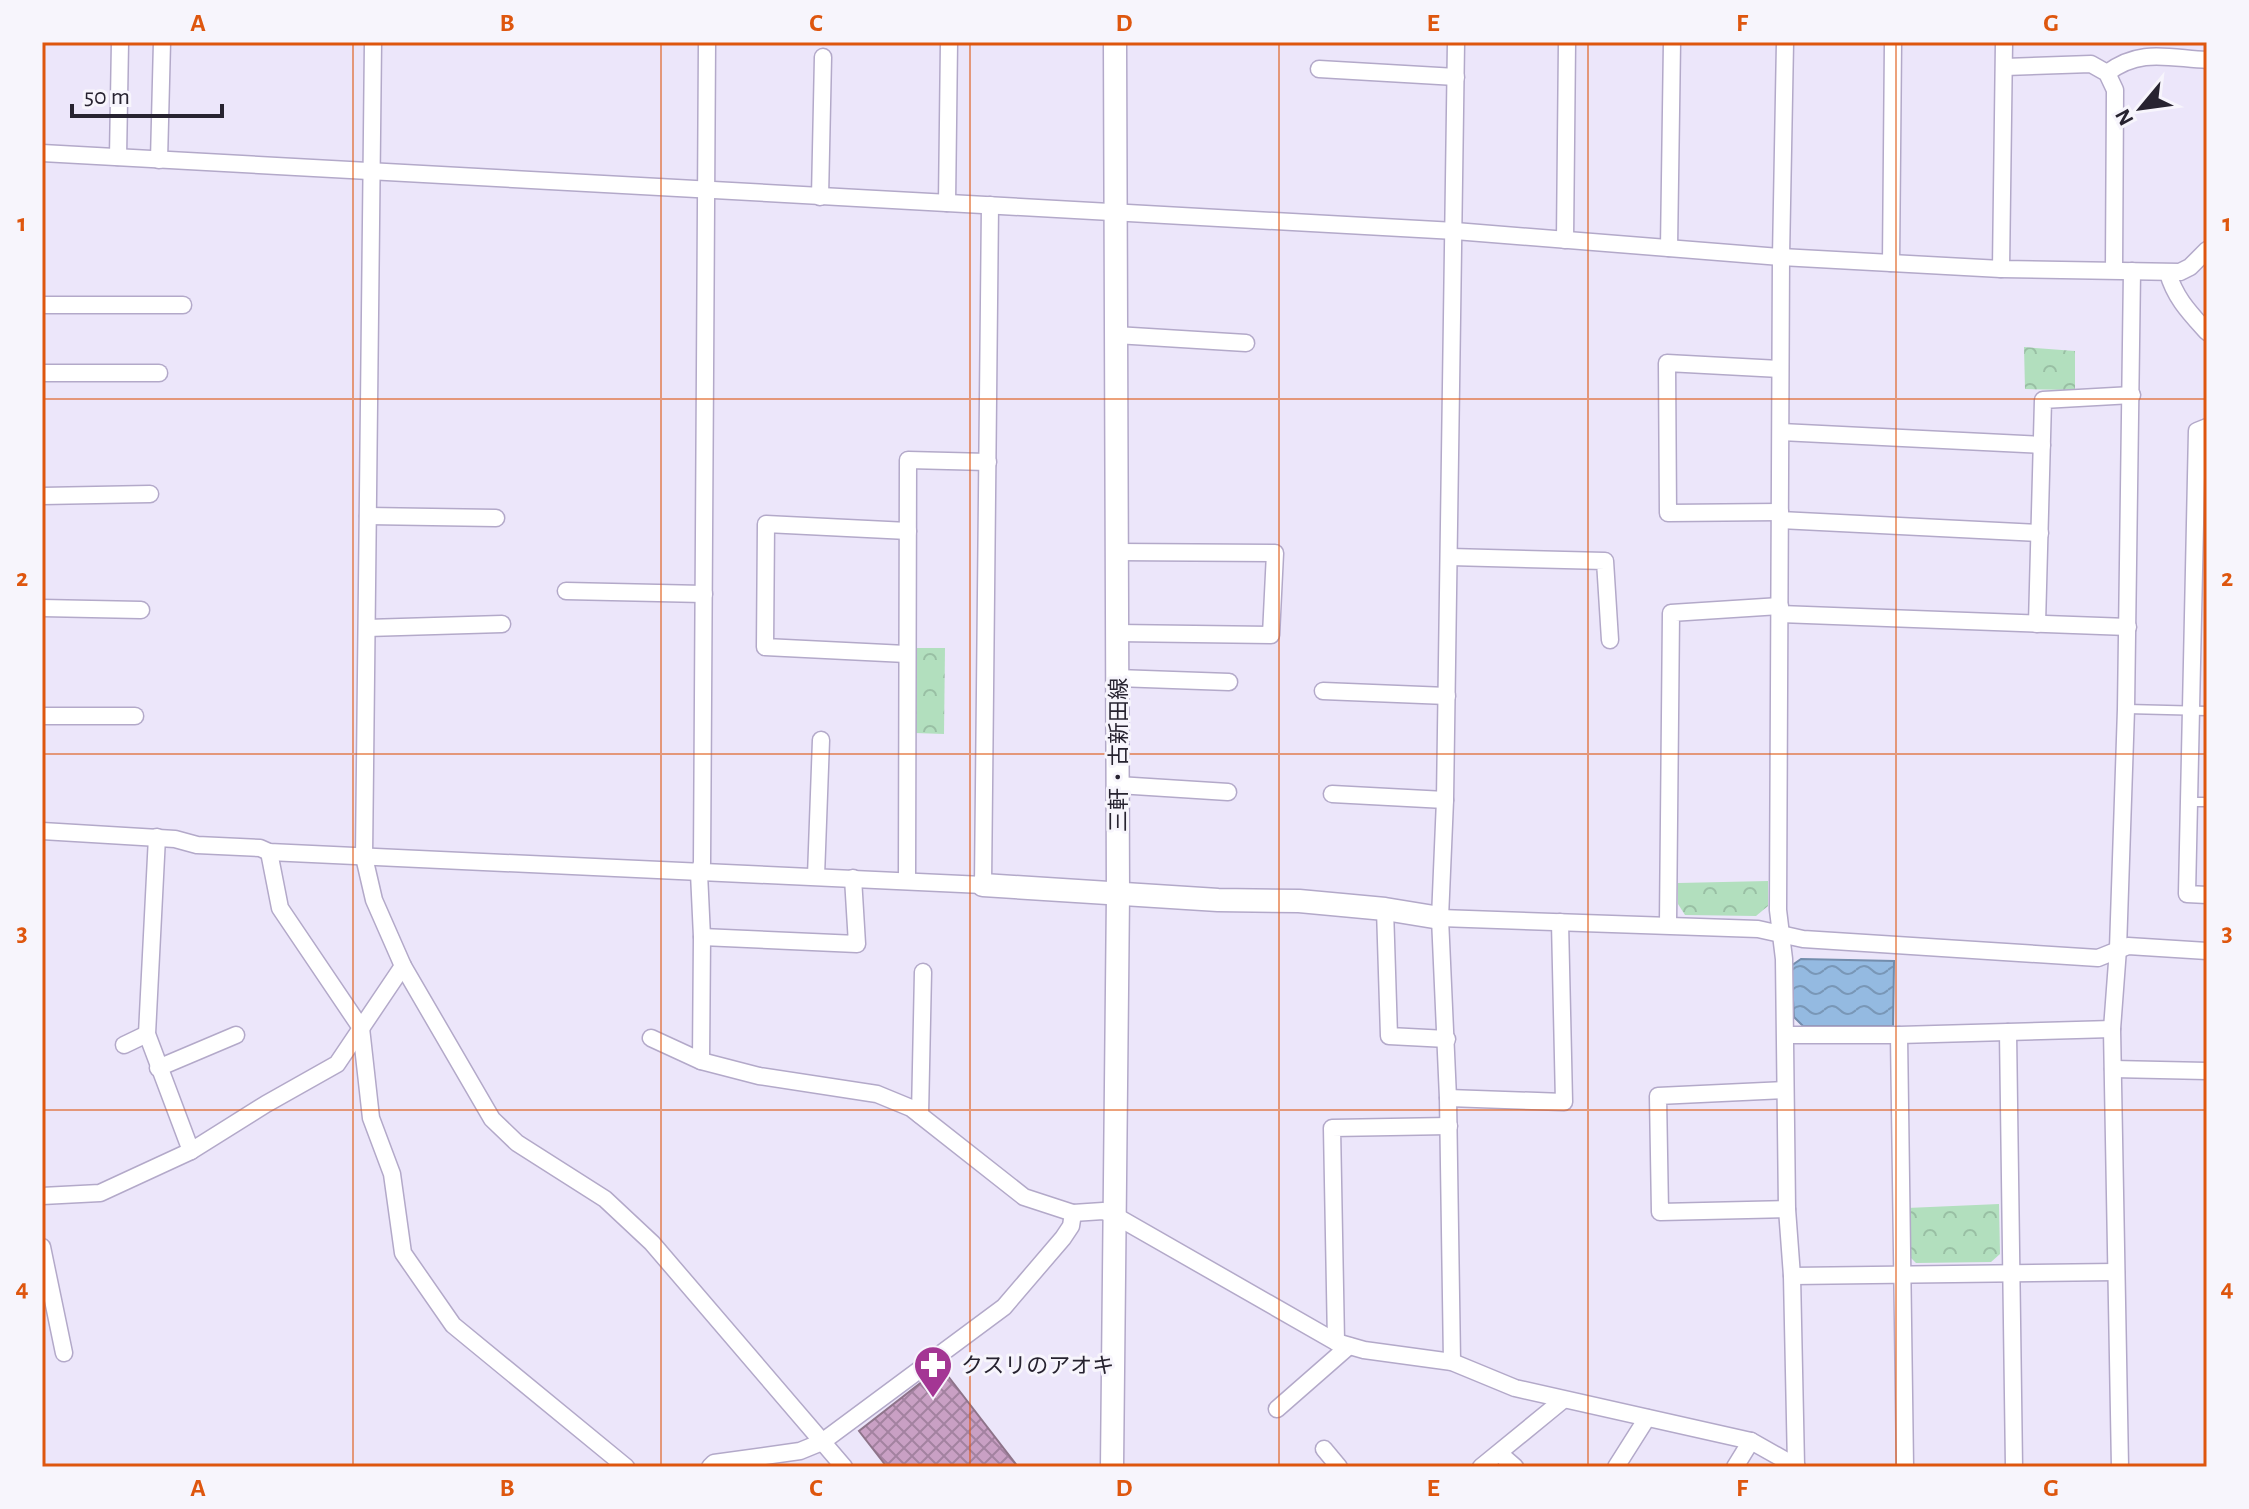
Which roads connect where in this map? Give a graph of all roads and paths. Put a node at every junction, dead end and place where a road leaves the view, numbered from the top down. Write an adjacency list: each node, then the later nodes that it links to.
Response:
1 (120, 42): 20 (street)
2 (162, 42): 21 (street)
3 (373, 42): 22 (street)
4 (707, 42): 23 (street)
5 (949, 42): 25 (street)
6 (1115, 42): 27 (street, 三軒・古新田線)
7 (1456, 42): 18 (street)
8 (1567, 42): 29 (street)
9 (1672, 42): 30 (street)
10 (1785, 42): 32 (street)
11 (1893, 42): 33 (street)
12 (2004, 42): 15 (street)
13 (823, 57): 24 (street)
14 (2207, 60): 17 (street)
15 (2005, 67): 17 (street); 34 (street)
16 (1319, 69): 18 (street)
17 (2107, 73): 35 (street)
18 (1456, 77): 28 (street)
19 (42, 153): 20 (street)
20 (118, 157): 21 (street)
21 (159, 160): 22 (street)
22 (372, 171): 23 (street); 53 (street)
23 (705, 191): 24 (street); 62 (street)
24 (820, 197): 25 (street)
25 (947, 203): 26 (street)
26 (990, 205): 27 (street); 50 (street)
27 (1115, 212): 28 (street); 41 (street, 三軒・古新田線)
28 (1455, 231): 29 (street); 60 (street)
29 (1565, 240): 30 (street)
30 (1669, 248): 32 (street)
31 (2207, 250): 37 (street)
32 (1781, 257): 33 (street); 43 (street)
33 (1891, 263): 34 (street)
34 (2001, 269): 35 (street)
35 (2114, 270): 36 (street)
36 (2132, 271): 37 (street); 46 (street)
37 (2168, 273): 40 (street)
38 (42, 305): 39 (street)
39 (183, 305)
40 (2207, 332)
41 (1116, 335): 42 (street); 59 (street, 三軒・古新田線)
42 (1246, 343)
43 (1780, 369): 48 (street); 54 (street)
44 (42, 373): 45 (street)
45 (159, 373)
46 (2132, 395): 49 (street); 69 (street)
47 (2207, 427): 56 (street)
48 (1781, 432): 49 (street); 54 (street)
49 (2042, 445): 58 (street)
50 (988, 462): 57 (street); 97 (street)
51 (150, 494): 52 (street)
52 (42, 496)
53 (368, 516): 55 (street); 70 (street)
54 (1780, 516): 58 (street); 65 (street)
55 (496, 518)
56 (2201, 525): 68 (street)
57 (908, 531): 73 (street); 73 (street)
58 (2040, 533): 67 (street)
59 (1116, 552): 71 (street, 三軒・古新田線); 71 (street)
60 (1450, 557): 72 (street); 77 (street)
61 (566, 591): 62 (street)
62 (704, 594): 93 (street)
63 (42, 608): 64 (street)
64 (141, 610)
65 (1780, 610): 67 (street); 103 (street); 104 (street)
66 (502, 624): 70 (street)
67 (2037, 624): 69 (street)
68 (2200, 624): 79 (street)
69 (2128, 627): 78 (street)
70 (367, 628): 92 (street)
71 (1117, 633): 74 (street, 三軒・古新田線)
72 (1610, 640)
73 (906, 654): 96 (street)
74 (1117, 678): 75 (street); 83 (street, 三軒・古新田線)
75 (1229, 682)
76 (1323, 691): 77 (street)
77 (1447, 696): 86 (street)
78 (2126, 709): 79 (lane); 106 (street)
79 (2199, 711): 87 (street)
80 (42, 716): 81 (street)
81 (135, 716)
82 (821, 740): 94 (street)
83 (1118, 785): 84 (street); 98 (street, 三軒・古新田線)
84 (1228, 792)
85 (1332, 794): 86 (street)
86 (1445, 800): 101 (street)
87 (2189, 802): 88 (lane); 99 (street)
88 (2207, 802)
89 (42, 831): 90 (street)
90 (157, 837): 91 (street); 113 (street)
91 (269, 852): 92 (street); 110 (street)
92 (364, 857): 93 (street); 108 (street)
93 (699, 873): 94 (street); 105 (street)
94 (816, 876): 95 (street)
95 (853, 878): 96 (street); 105 (street)
96 (907, 880): 97 (street)
97 (983, 885): 98 (street)
98 (1118, 894): 100 (street); 132 (street, 三軒・古新田線)
99 (2207, 895)
100 (1385, 909): 101 (street); 118 (street)
101 (1440, 918): 102 (street); 118 (street)
102 (1560, 922): 103 (street); 125 (street)
103 (1668, 924): 104 (street)
104 (1781, 934): 106 (street); 115 (street)
105 (702, 937): 120 (street)
106 (2118, 949): 107 (street); 111 (street)
107 (2207, 951)
108 (403, 966): 110 (street); 145 (street)
109 (923, 972): 126 (street)
110 (361, 1028): 128 (street); 149 (street)
111 (2112, 1029): 112 (street); 122 (street)
112 (2008, 1032): 116 (street); 135 (street)
113 (147, 1034): 119 (street); 121 (street)
114 (236, 1035): 121 (street)
115 (1786, 1035): 116 (street); 124 (street)
116 (1899, 1035): 136 (street)
117 (651, 1038): 120 (street)
118 (1447, 1039): 125 (street)
119 (124, 1045)
120 (701, 1061): 126 (street)
121 (158, 1068): 128 (street)
122 (2113, 1069): 123 (street); 134 (street)
123 (2207, 1071)
124 (1785, 1090): 130 (street); 130 (street)
125 (1448, 1098): 127 (street)
126 (920, 1115): 131 (street)
127 (1449, 1126): 138 (street); 140 (street)
128 (191, 1151): 129 (street)
129 (42, 1196)
130 (1787, 1209): 137 (street)
131 (1073, 1213): 132 (street); 145 (street)
132 (1114, 1215): 138 (street); 152 (street, 三軒・古新田線)
133 (42, 1247): 139 (street)
134 (2116, 1272): 135 (street); 160 (street)
135 (2011, 1273): 136 (street); 159 (street)
136 (1901, 1274): 137 (street); 158 (street)
137 (1792, 1276): 148 (street)
138 (1343, 1344): 140 (street); 142 (street)
139 (64, 1353)
140 (1452, 1362): 141 (street)
141 (1563, 1400): 143 (street); 147 (street)
142 (1277, 1409)
143 (1647, 1418): 144 (street); 156 (street)
144 (1751, 1441): 148 (street); 157 (street)
145 (822, 1442): 150 (street); 151 (street)
146 (1324, 1449): 153 (street)
147 (1499, 1453): 154 (street); 155 (street)
148 (1797, 1466)
149 (626, 1467)
150 (710, 1467)
151 (844, 1467)
152 (1112, 1467)
153 (1339, 1467)
154 (1481, 1467)
155 (1515, 1467)
156 (1616, 1467)
157 (1735, 1467)
158 (1905, 1467)
159 (2014, 1467)
160 (2120, 1467)

